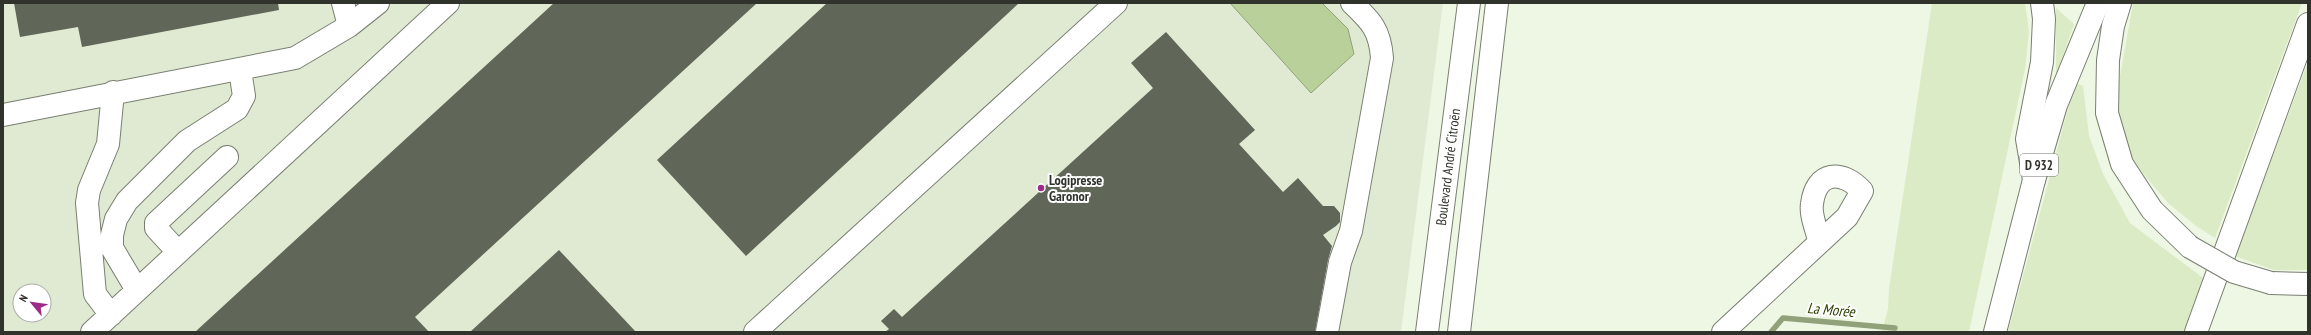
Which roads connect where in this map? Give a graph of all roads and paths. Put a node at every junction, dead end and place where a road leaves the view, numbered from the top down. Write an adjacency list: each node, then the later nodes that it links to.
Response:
1 (343, 3): 12 (main road)
2 (378, 3): 12 (main road)
3 (448, 3): 20 (main road)
4 (1116, 3): 25 (main road)
5 (1352, 3): 18 (main road)
6 (1469, 3): 28 (main road, Boulevard André Citroën)
7 (1497, 3): 29 (main road, Boulevard André Citroën)
8 (2042, 3): 17 (main road)
9 (2098, 3): 17 (main road, D 932)
10 (2120, 3): 21 (main road, bridge)
11 (2308, 24): 32 (main road)
12 (349, 26): 13 (main road)
13 (240, 70): 14 (main road); 22 (main road)
14 (113, 92): 15 (main road); 23 (main road)
15 (3, 115)
16 (227, 157): 20 (main road)
17 (2034, 180): 31 (main road, D 932)
18 (1351, 231): 26 (main road); 27 (main road)
19 (1819, 241): 30 (main road)
20 (178, 252): 22 (main road)
21 (2308, 284)
22 (137, 290): 23 (main road)
23 (111, 315): 24 (main road)
24 (92, 332)
25 (755, 332)
26 (1327, 332)
27 (1340, 332)
28 (1427, 332)
29 (1459, 332)
30 (1723, 332)
31 (1995, 332)
32 (2196, 332)

